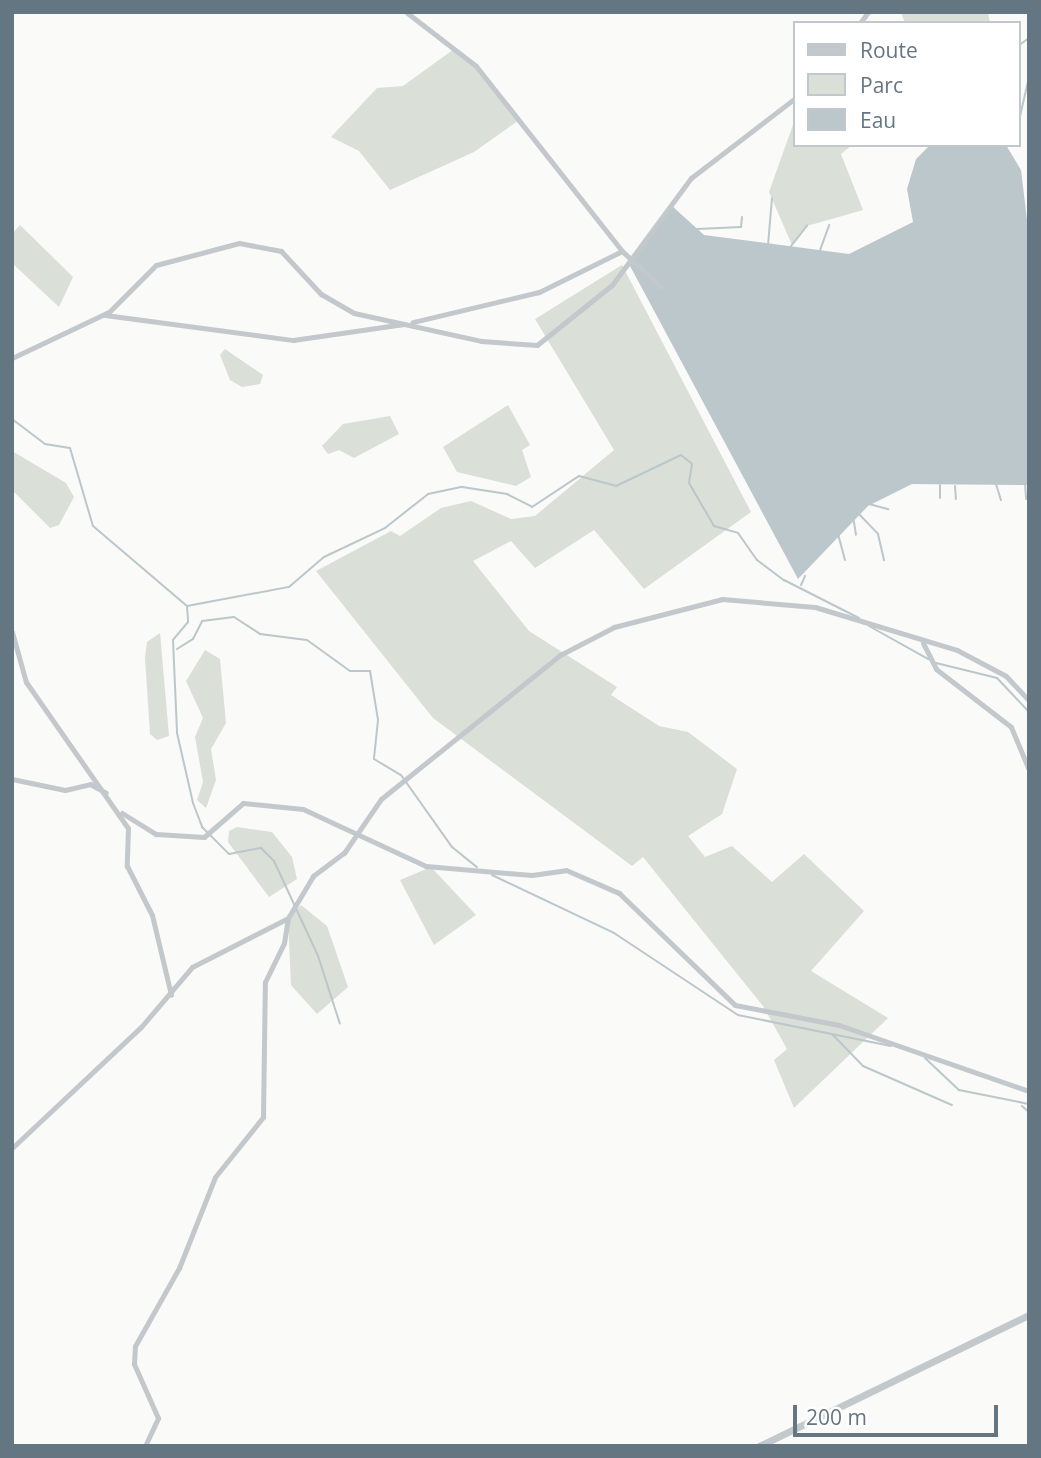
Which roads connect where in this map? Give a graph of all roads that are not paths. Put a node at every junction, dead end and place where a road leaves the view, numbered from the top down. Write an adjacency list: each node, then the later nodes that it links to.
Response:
1 (406, 12): 3 (street)
2 (792, 101): 4 (street)
3 (622, 251): 4 (street); 7 (street)
4 (629, 260): 5 (street); 7 (street)
5 (662, 288)
6 (103, 315): 7 (street); 7 (street); 8 (street)
7 (409, 324)
8 (12, 358)
9 (12, 632): 14 (street)
10 (923, 643): 11 (street); 12 (street); 16 (street)
11 (1029, 701)
12 (1029, 770)
13 (12, 779): 14 (street)
14 (110, 797): 15 (street)
15 (122, 813): 16 (street); 18 (street)
16 (353, 835): 17 (street); 19 (street)
17 (288, 918): 18 (street); 22 (street)
18 (171, 995): 20 (street)
19 (1029, 1091)
20 (12, 1148)
21 (1029, 1315): 23 (street)
22 (145, 1446)
23 (759, 1446)

